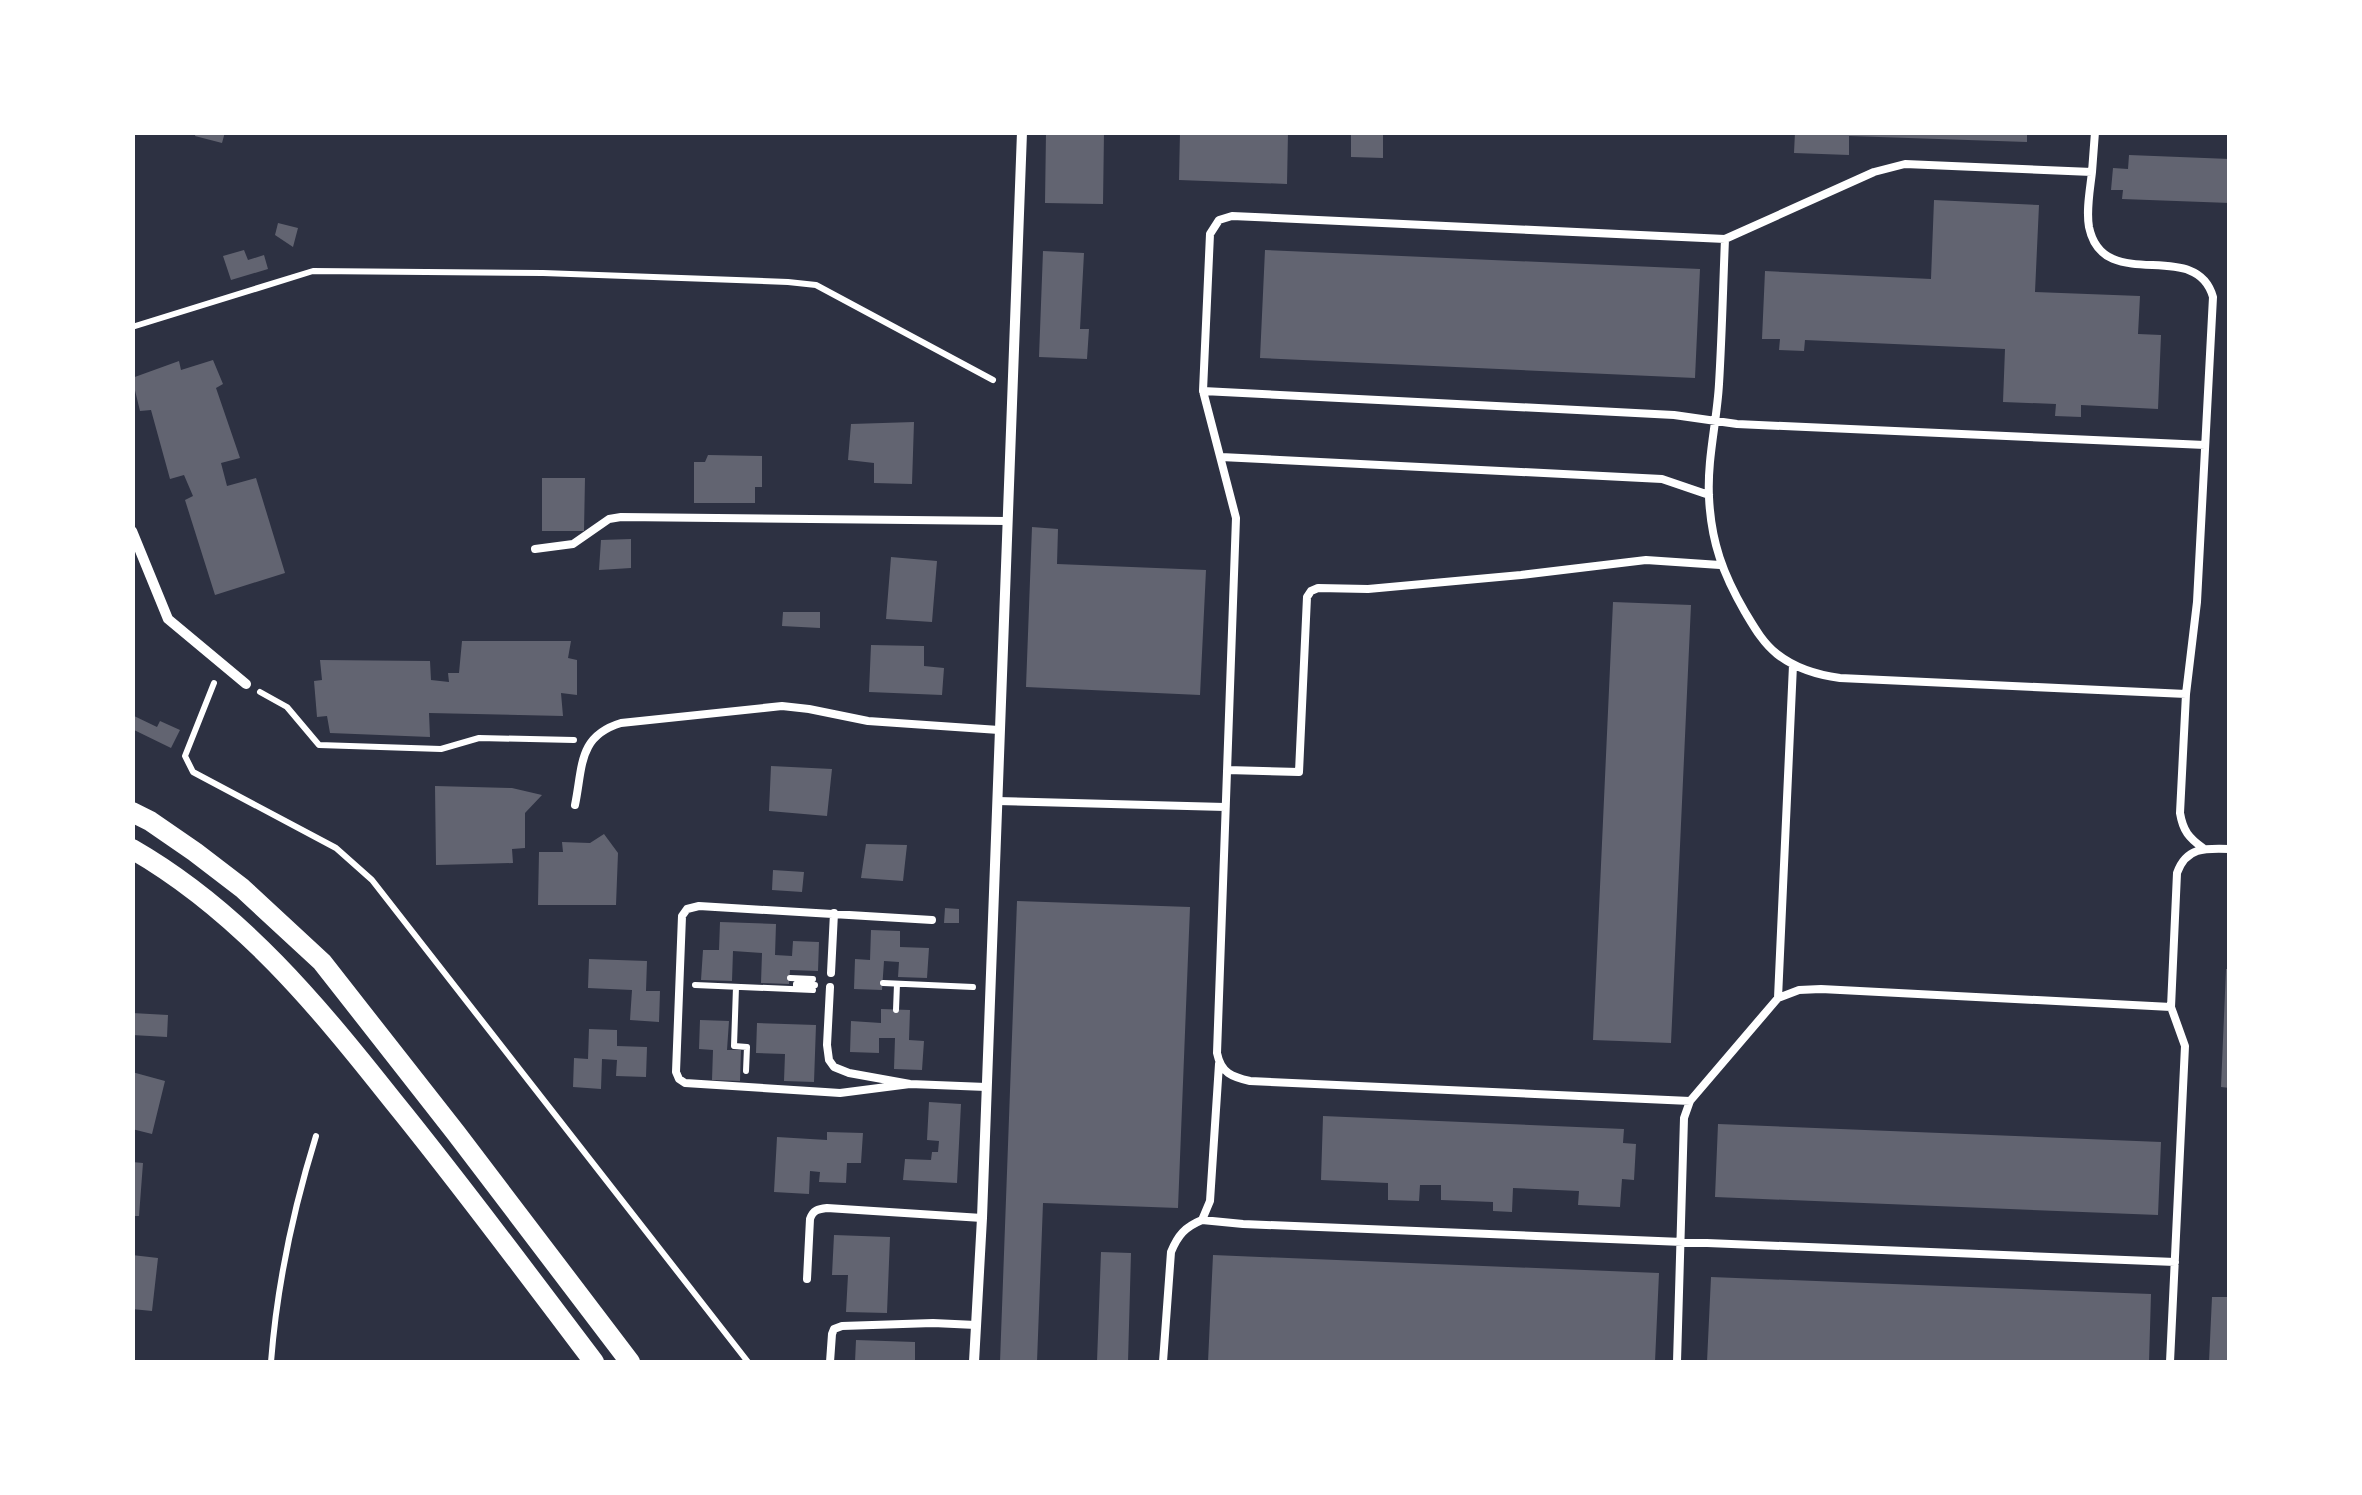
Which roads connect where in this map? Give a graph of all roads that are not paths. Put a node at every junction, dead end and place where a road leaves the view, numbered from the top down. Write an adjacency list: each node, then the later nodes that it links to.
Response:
1 (1022, 132): 10 (street)
2 (2095, 132): 3 (lane)
3 (2092, 172): 4 (lane); 7 (lane)
4 (1725, 239): 5 (lane); 6 (lane)
5 (1203, 391): 6 (lane); 8 (lane)
6 (1715, 422): 7 (lane); 9 (lane)
7 (2205, 445): 16 (lane)
8 (1221, 458): 9 (lane); 18 (lane)
9 (1708, 495): 13 (lane)
10 (1007, 521): 12 (lane); 17 (street)
11 (132, 531): 15 (street)
12 (535, 548)
13 (1720, 564): 14 (lane); 18 (lane)
14 (1793, 665): 16 (lane); 30 (lane)
15 (246, 684)
16 (2186, 694): 23 (lane)
17 (1000, 730): 19 (street); 20 (lane)
18 (1227, 770): 21 (lane)
19 (996, 801): 21 (lane); 34 (street)
20 (575, 804)
21 (1225, 808): 32 (lane)
22 (132, 812): 43 (main road)
23 (2204, 848): 25 (lane); 31 (lane)
24 (132, 849): 42 (main road)
25 (2230, 849)
26 (834, 913): 27 (lane); 28 (lane); 33 (lane)
27 (932, 920)
28 (830, 973)
29 (830, 988): 33 (lane)
30 (1778, 998): 31 (lane); 35 (lane)
31 (2171, 1006): 39 (lane)
32 (1219, 1064): 35 (lane); 37 (lane)
33 (910, 1084): 34 (lane)
34 (986, 1087): 36 (street)
35 (1690, 1101): 38 (lane)
36 (982, 1218): 40 (lane); 41 (street)
37 (1202, 1220): 38 (lane); 46 (lane)
38 (1681, 1242): 39 (lane); 47 (lane)
39 (2175, 1262): 48 (lane)
40 (807, 1280)
41 (976, 1325): 44 (lane); 45 (street)
42 (594, 1362)
43 (630, 1362)
44 (830, 1362)
45 (974, 1362)
46 (1163, 1362)
47 (1677, 1362)
48 (2170, 1362)

